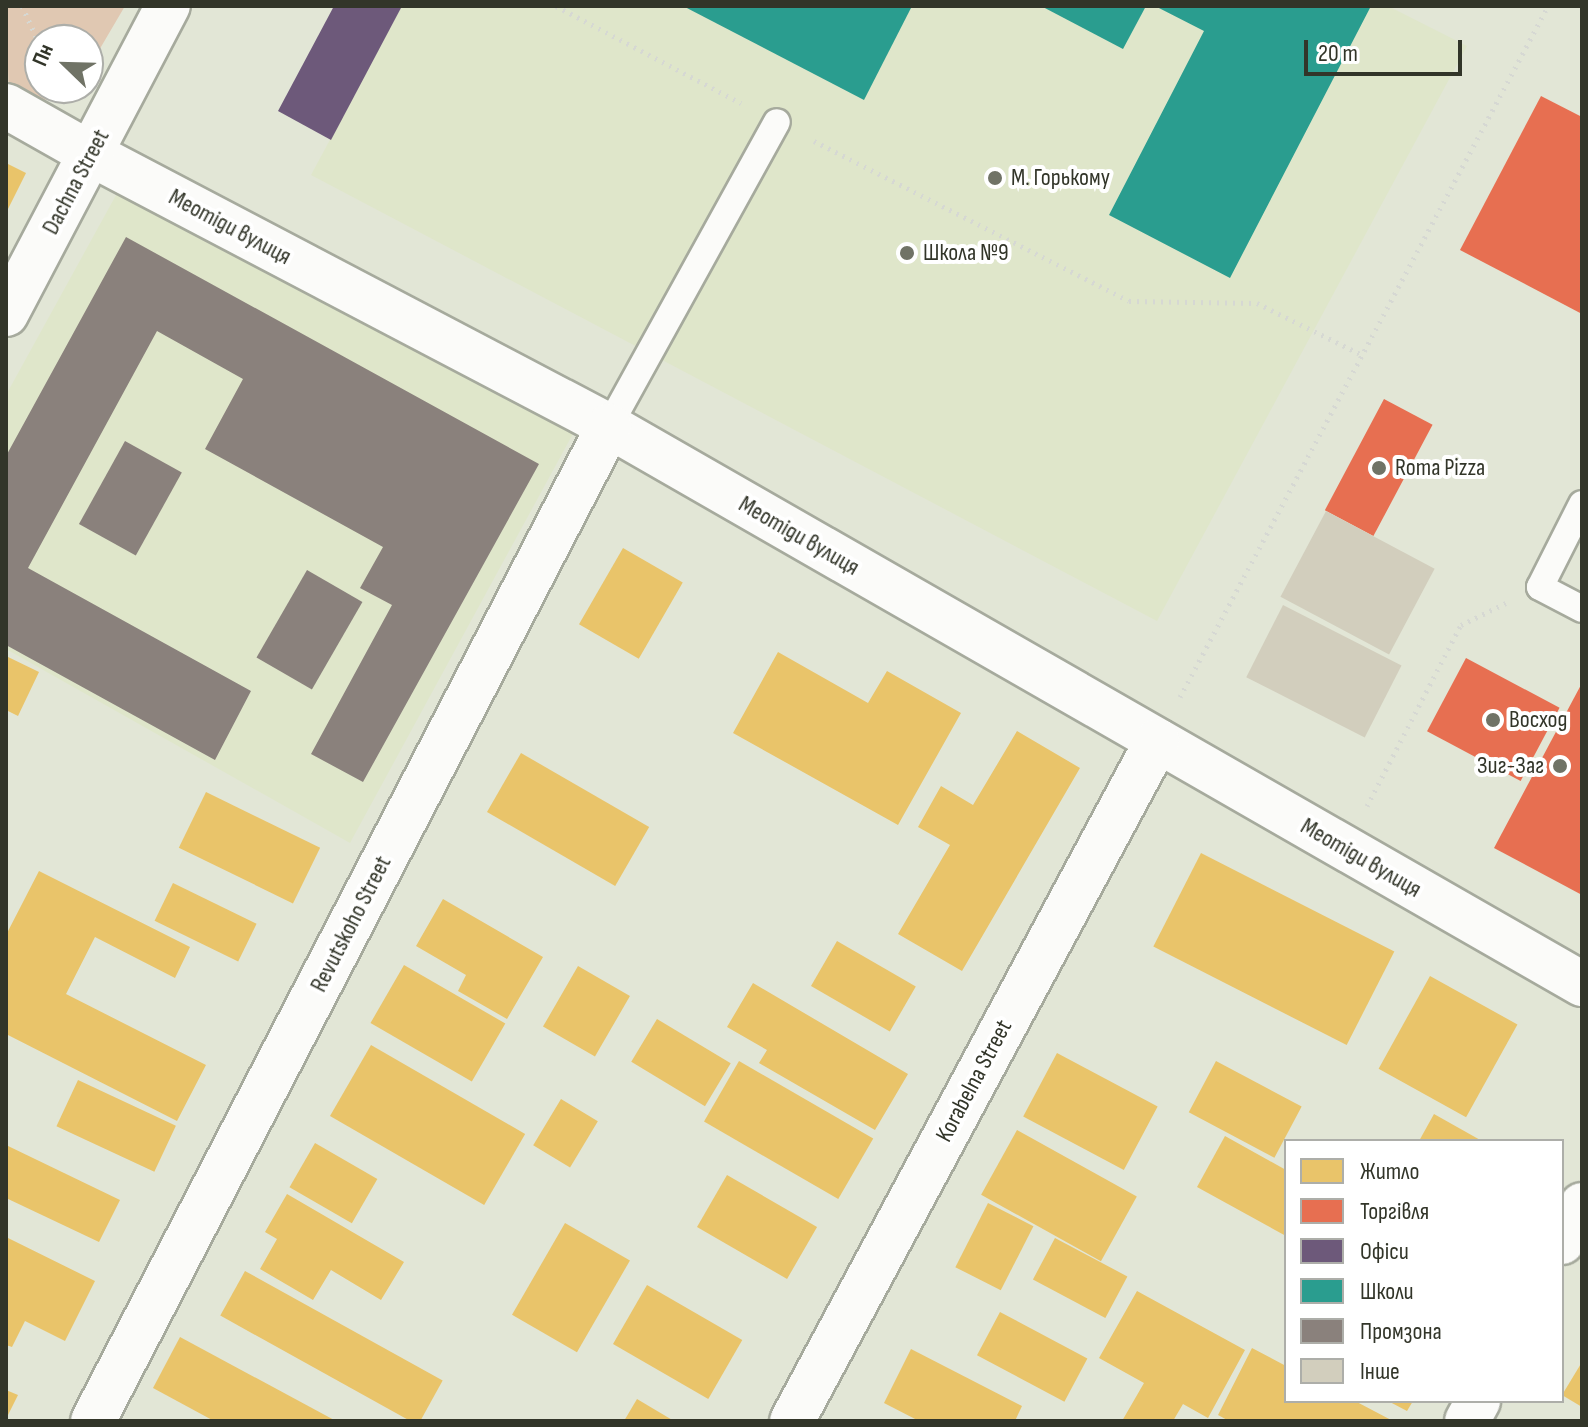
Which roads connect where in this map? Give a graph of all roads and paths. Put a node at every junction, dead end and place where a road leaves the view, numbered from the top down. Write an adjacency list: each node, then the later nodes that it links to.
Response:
1 (168, 6): 6 (street, Dachna Street)
2 (556, 6): 5 (path)
3 (1545, 7): 8 (path)
4 (6, 106): 6 (street, Меотіди вулиця)
5 (777, 122): 8 (path); 9 (lane)
6 (91, 154): 7 (street, Dachna Street); 9 (street, Меотіди вулиця)
7 (6, 314)
8 (1362, 355): 13 (path)
9 (609, 426): 13 (street, Меотіди вулиця); 19 (street, Revutskoho Street)
10 (1582, 504): 11 (lane)
11 (1540, 587): 12 (lane); 14 (path)
12 (1582, 609)
13 (1157, 741): 14 (street, Меотіди вулиця); 20 (street, Korabelna Street)
14 (1344, 849): 15 (street, Меотіди вулиця)
15 (1582, 984)
16 (1582, 1205): 17 (street)
17 (1564, 1238)
18 (1477, 1403): 21 (street)
19 (93, 1421)
20 (792, 1421)
21 (1467, 1421)

